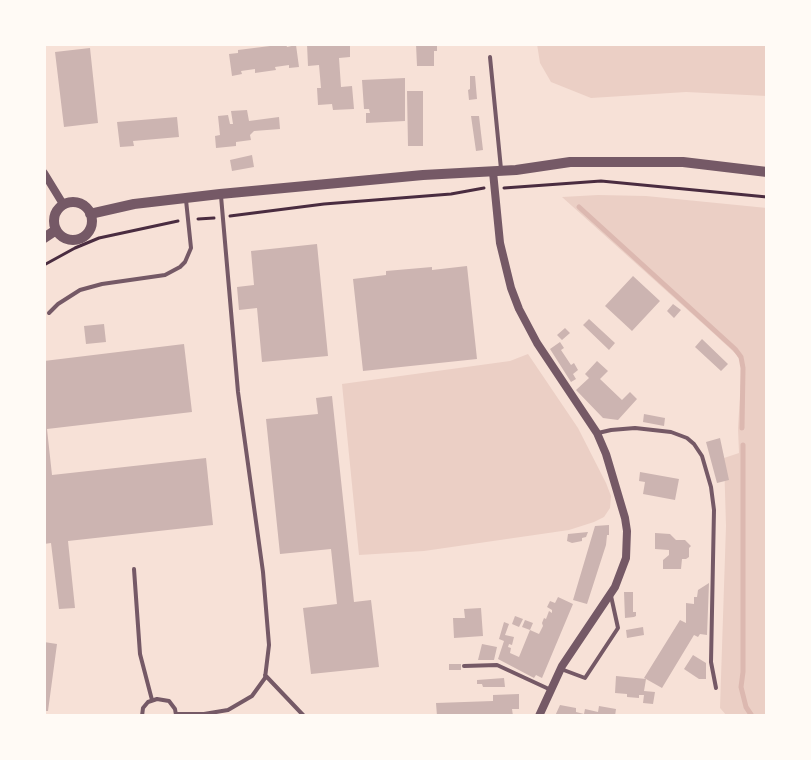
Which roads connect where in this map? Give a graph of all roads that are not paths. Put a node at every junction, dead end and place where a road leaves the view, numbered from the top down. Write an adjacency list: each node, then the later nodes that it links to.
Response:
1 (490, 57): 2 (lane)
2 (497, 171): 3 (street); 5 (street); 12 (street)
3 (767, 172)
4 (44, 173): 7 (street)
5 (220, 194): 6 (street); 17 (lane)
6 (186, 198): 8 (street); 11 (lane)
7 (63, 204): 8 (street); 9 (street)
8 (90, 214): 9 (street)
9 (56, 230): 10 (street)
10 (44, 238)
11 (49, 313)
12 (597, 433): 14 (street); 18 (lane)
13 (134, 569): 20 (lane)
14 (611, 593): 16 (street); 16 (lane)
15 (464, 666): 19 (lane)
16 (561, 669): 19 (street)
17 (265, 675): 21 (lane); 23 (lane)
18 (716, 688)
19 (551, 690): 24 (street)
20 (152, 700): 21 (lane); 22 (lane)
21 (176, 715)
22 (142, 716)
23 (304, 716)
24 (539, 716)

